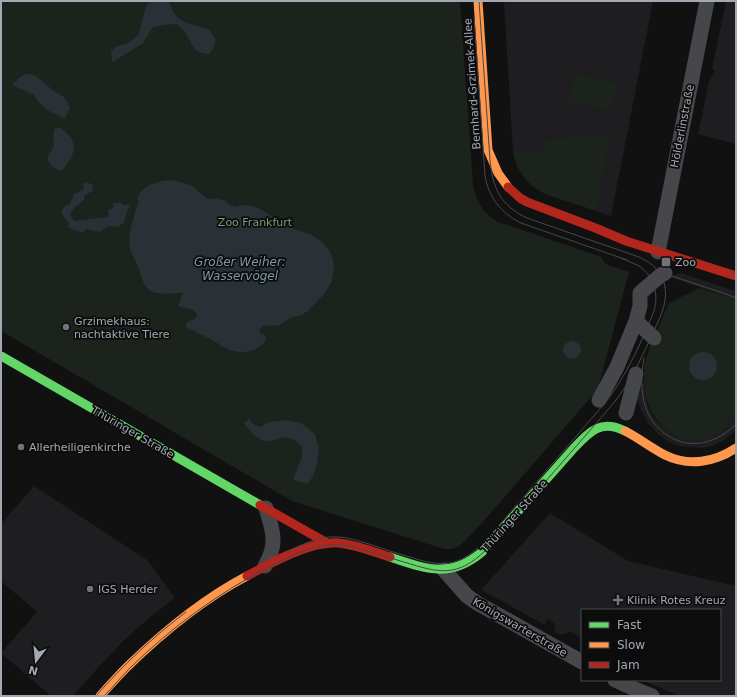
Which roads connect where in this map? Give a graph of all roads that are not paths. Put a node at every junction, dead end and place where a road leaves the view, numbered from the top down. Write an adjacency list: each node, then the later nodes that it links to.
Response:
1 (478, 1): 3 (street, Bernhard-Grzimek-Allee)
2 (707, 1): 3 (street, Hölderlinstraße)
3 (658, 252): 5 (street, Bernhard-Grzimek-Allee)
4 (665, 273): 6 (street)
5 (736, 276)
6 (636, 321): 7 (street); 9 (street)
7 (654, 338)
8 (1, 356): 13 (street, Thüringer Straße)
9 (617, 367): 10 (street); 11 (street)
10 (599, 400)
11 (626, 413)
12 (736, 448): 16 (street, Thüringer Straße)
13 (266, 508): 14 (street, Thüringer Straße); 15 (street)
14 (327, 543): 15 (street); 16 (street, Thüringer Straße)
15 (265, 566): 19 (street)
16 (444, 570): 17 (street, Königswarterstraße)
17 (581, 661)
18 (616, 681): 20 (street)
19 (100, 696)
20 (652, 696)

